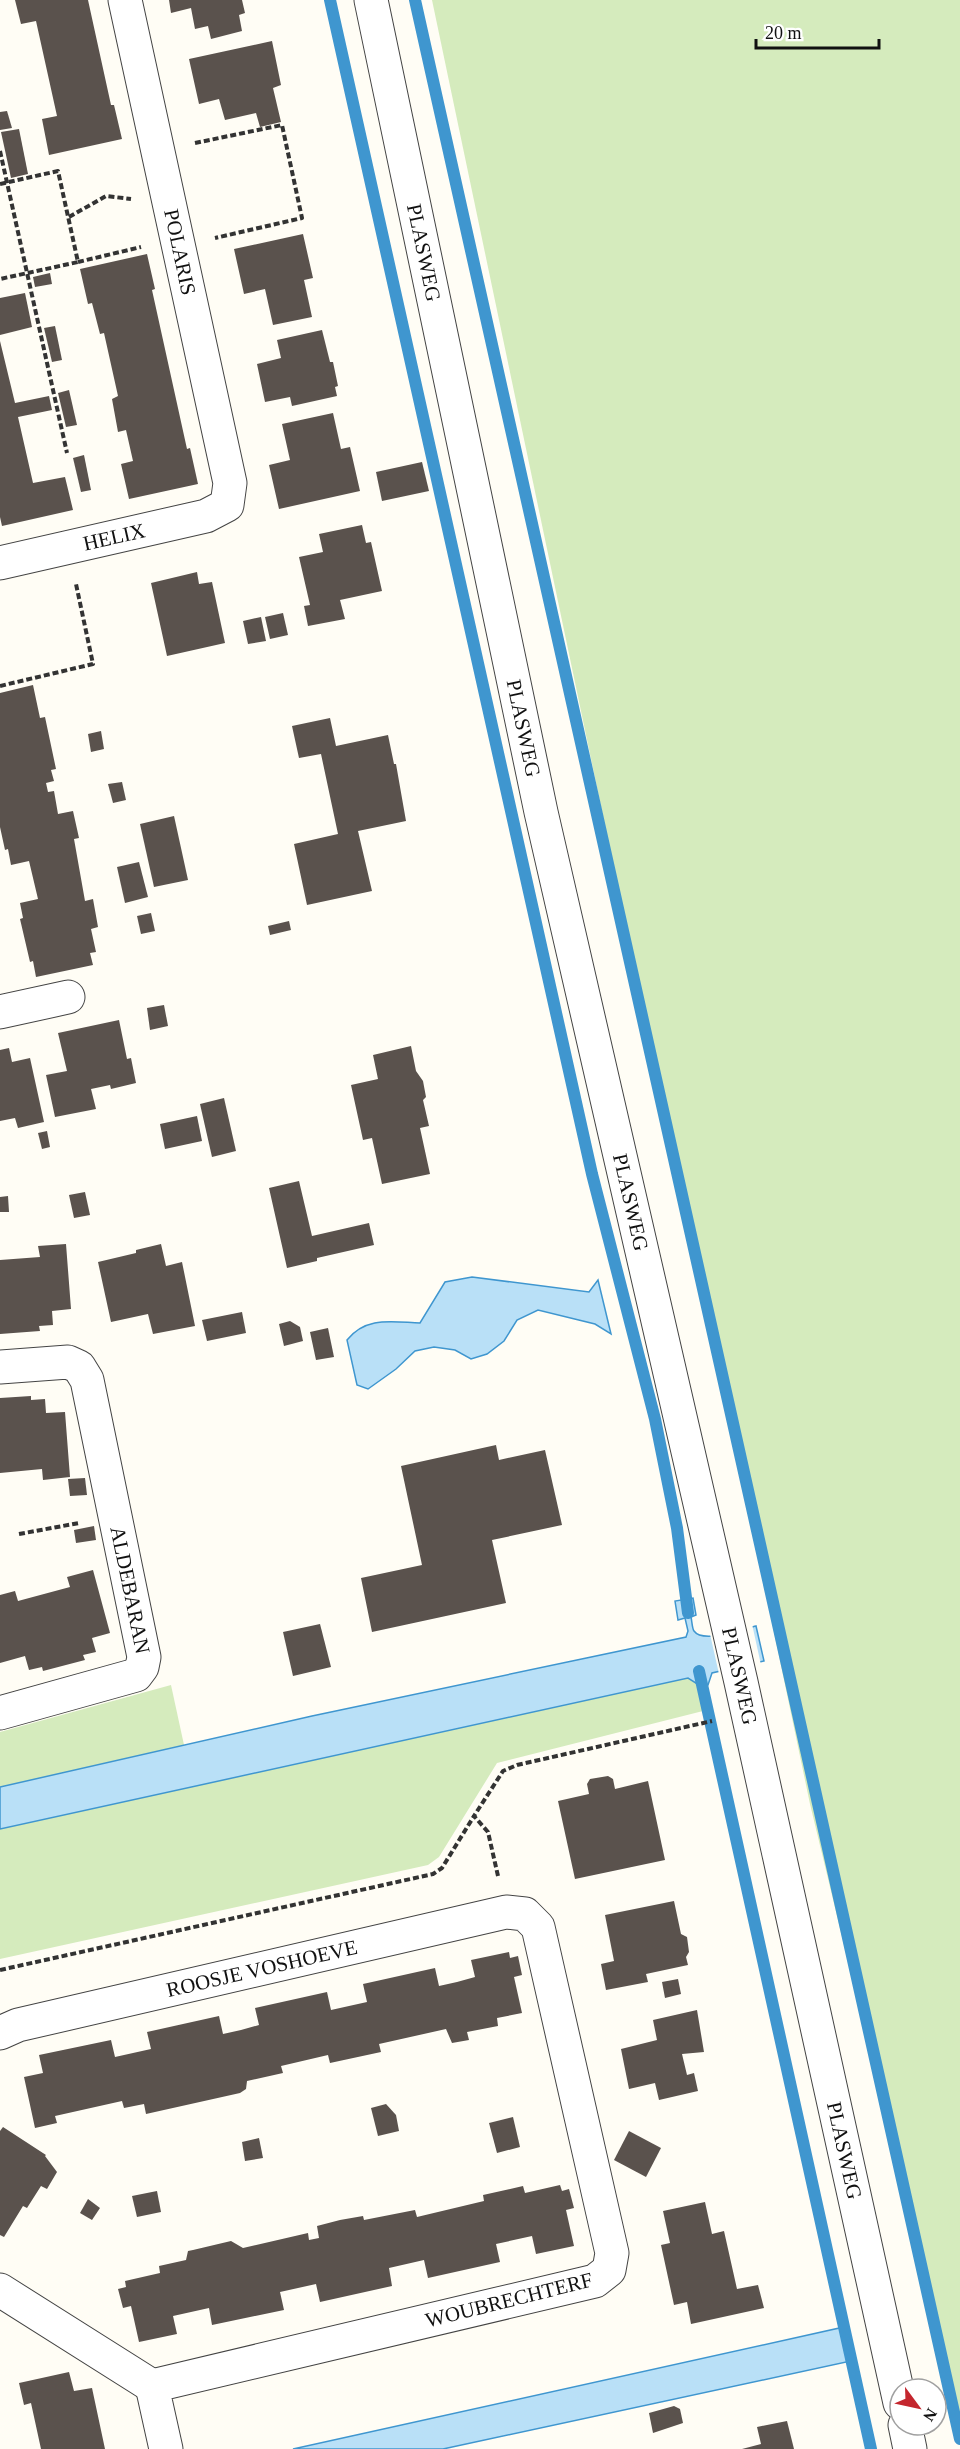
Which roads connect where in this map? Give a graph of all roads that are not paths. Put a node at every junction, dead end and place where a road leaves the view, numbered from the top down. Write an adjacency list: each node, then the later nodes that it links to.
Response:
1 (125, 0): 3 (street, POLARIS)
2 (371, 0): 12 (street, PLASWEG)
3 (226, 505): 4 (street, HELIX)
4 (0, 563)
5 (68, 997): 6 (street)
6 (1, 1006)
7 (0, 1367): 8 (street, ALDEBARAN)
8 (0, 1713)
9 (516, 1913): 10 (street, ROOSJE VOSHOEVE); 13 (street, WOUBRECHTERF)
10 (0, 2033)
11 (0, 2290): 13 (street)
12 (894, 2377)
13 (152, 2386): 14 (street)
14 (166, 2449)

